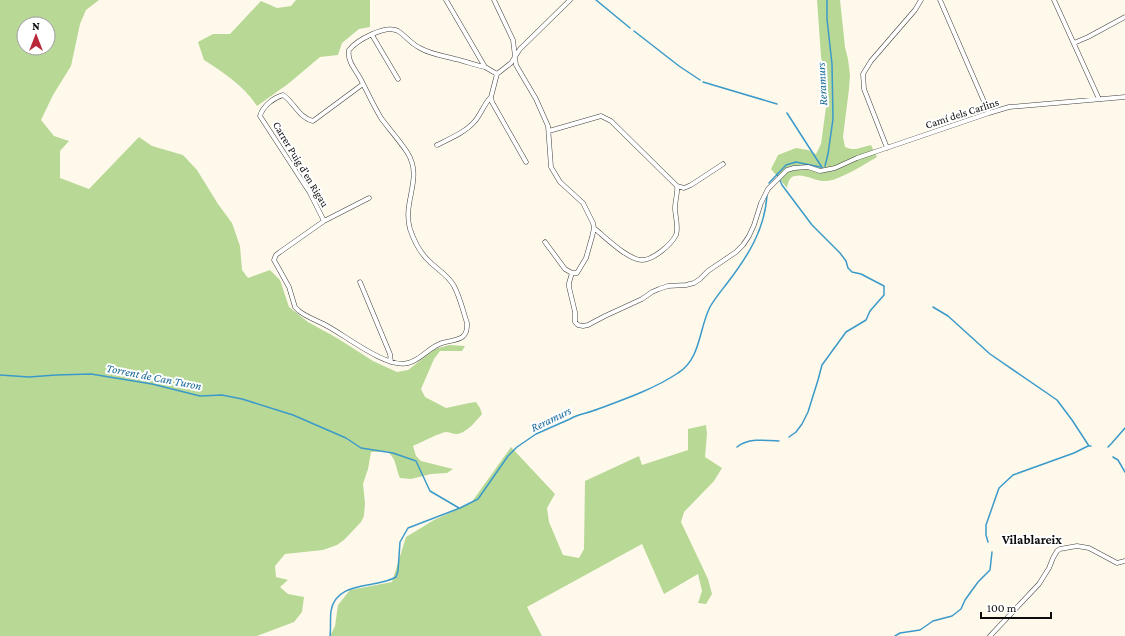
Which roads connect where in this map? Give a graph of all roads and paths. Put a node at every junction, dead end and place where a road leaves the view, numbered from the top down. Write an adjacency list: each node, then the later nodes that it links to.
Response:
1 (446, 0): 11 (street)
2 (494, 0): 10 (street)
3 (570, 0): 10 (street)
4 (921, 0): 21 (street)
5 (940, 0): 18 (street)
6 (1054, 0): 9 (street)
7 (1125, 17): 9 (street)
8 (372, 35): 11 (street); 13 (street); 14 (street)
9 (1074, 43): 17 (street)
10 (514, 57): 12 (street); 19 (street)
11 (485, 67): 12 (street)
12 (497, 74): 15 (street)
13 (398, 79)
14 (363, 84): 26 (street, Carrer Puig d'en Rigau); 31 (street, Carrer Puig d'en Rigau)
15 (491, 97): 20 (street); 22 (street)
16 (1125, 98): 17 (street, Camí dels Carlins)
17 (1099, 99): 18 (street, Camí dels Carlins)
18 (989, 113): 21 (street, Camí dels Carlins)
19 (549, 131): 24 (street); 27 (street)
20 (437, 145)
21 (887, 148): 29 (street, Camí dels Carlins)
22 (526, 162)
23 (723, 164): 24 (street)
24 (677, 186): 27 (street)
25 (368, 198): 26 (street, Carrer Puig d'en Rigau)
26 (324, 221): 31 (street, Carrer Puig d'en Rigau)
27 (594, 228): 29 (street)
28 (545, 242): 29 (street)
29 (572, 274)
30 (360, 282): 31 (street)
31 (391, 362)
32 (1125, 561): 33 (street)
33 (990, 636)

